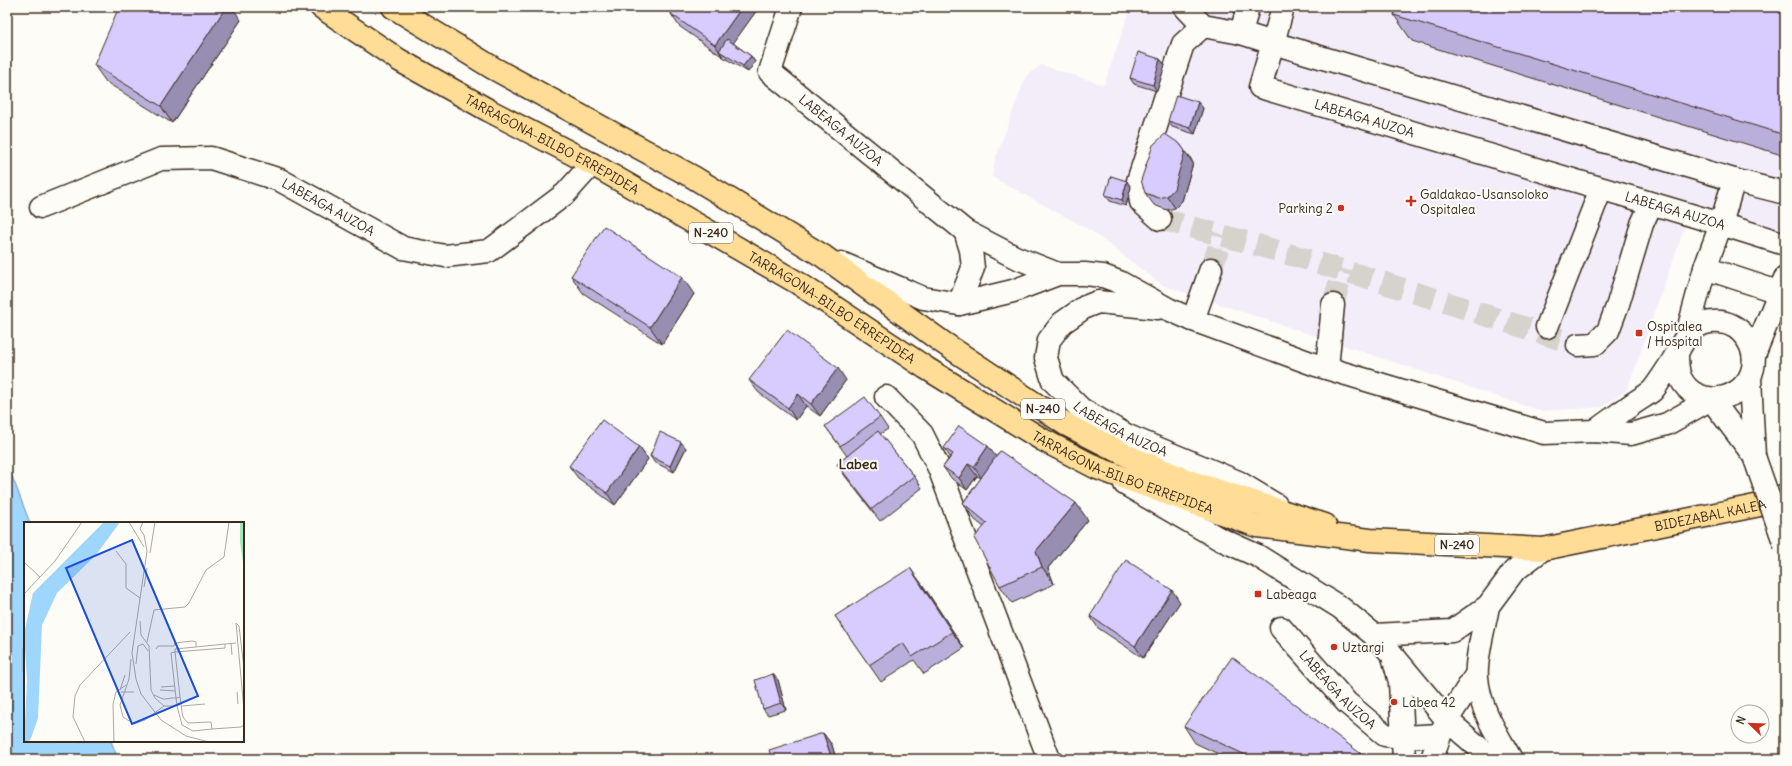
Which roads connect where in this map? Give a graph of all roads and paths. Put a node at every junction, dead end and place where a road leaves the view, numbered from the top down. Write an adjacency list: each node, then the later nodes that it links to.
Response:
1 (321, 7): 10 (highway, TARRAGONA-BILBO ERREPIDEA / N-240)
2 (393, 7): 20 (highway, TARRAGONA-BILBO ERREPIDEA / N-240)
3 (791, 7): 18 (street, LABEAGA AUZOA)
4 (1185, 7): 7 (street)
5 (1248, 7): 8 (street)
6 (1283, 7): 9 (street, LABEAGA AUZOA)
7 (1203, 26): 8 (street); 16 (street)
8 (1240, 33): 9 (street)
9 (1274, 43): 11 (street); 12 (street, LABEAGA AUZOA)
10 (592, 164): 15 (street, LABEAGA AUZOA); 40 (highway, TARRAGONA-BILBO ERREPIDEA / N-240)
11 (1734, 180): 13 (street); 17 (street, LABEAGA AUZOA)
12 (1601, 189): 14 (street, LABEAGA AUZOA); 29 (street)
13 (1785, 193)
14 (1651, 204): 17 (street, LABEAGA AUZOA); 31 (street)
15 (41, 207)
16 (1160, 219)
17 (1721, 224): 19 (street); 21 (street)
18 (965, 231): 23 (street); 25 (street)
19 (1785, 244)
20 (823, 256): 25 (street, LABEAGA AUZOA); 42 (highway, TARRAGONA-BILBO ERREPIDEA / N-240)
21 (1705, 268): 24 (street); 30 (street)
22 (1211, 269): 28 (street)
23 (1058, 274): 25 (street, LABEAGA AUZOA); 27 (street, LABEAGA AUZOA)
24 (1782, 285): 33 (street)
25 (959, 304)
26 (1333, 305): 34 (street)
27 (1168, 309): 28 (street, LABEAGA AUZOA); 42 (street, LABEAGA AUZOA)
28 (1193, 320): 34 (street, LABEAGA AUZOA)
29 (1547, 327)
30 (1687, 334): 32 (street); 33 (street)
31 (1578, 345)
32 (1677, 353): 37 (street); 38 (street)
33 (1754, 355): 35 (street)
34 (1327, 368): 38 (street, LABEAGA AUZOA)
35 (1750, 378): 37 (street); 39 (street)
36 (886, 397): 54 (street)
37 (1711, 399): 38 (street, LABEAGA AUZOA); 39 (street)
38 (1595, 431)
39 (1754, 456): 45 (street, bridge)
40 (1097, 468): 44 (highway, TARRAGONA-BILBO ERREPIDEA / N-240); 49 (street)
41 (1785, 495): 43 (highway, BIDEZABAL KALEA / N-240)
42 (1288, 512): 44 (highway, TARRAGONA-BILBO ERREPIDEA / N-240)
43 (1634, 532): 46 (highway, TARRAGONA-BILBO ERREPIDEA / N-240)
44 (1370, 540): 46 (highway, TARRAGONA-BILBO ERREPIDEA / N-240)
45 (1785, 545)
46 (1544, 550): 47 (street)
47 (1488, 606): 49 (street); 51 (street)
48 (1281, 628): 53 (street, LABEAGA AUZOA)
49 (1374, 635): 50 (street)
50 (1391, 653): 52 (street); 53 (street)
51 (1476, 676): 52 (street); 58 (street)
52 (1444, 727): 53 (street, LABEAGA AUZOA); 56 (street); 57 (street)
53 (1402, 737): 55 (street)
54 (1049, 759)
55 (1404, 759)
56 (1432, 759)
57 (1492, 759)
58 (1510, 759)

